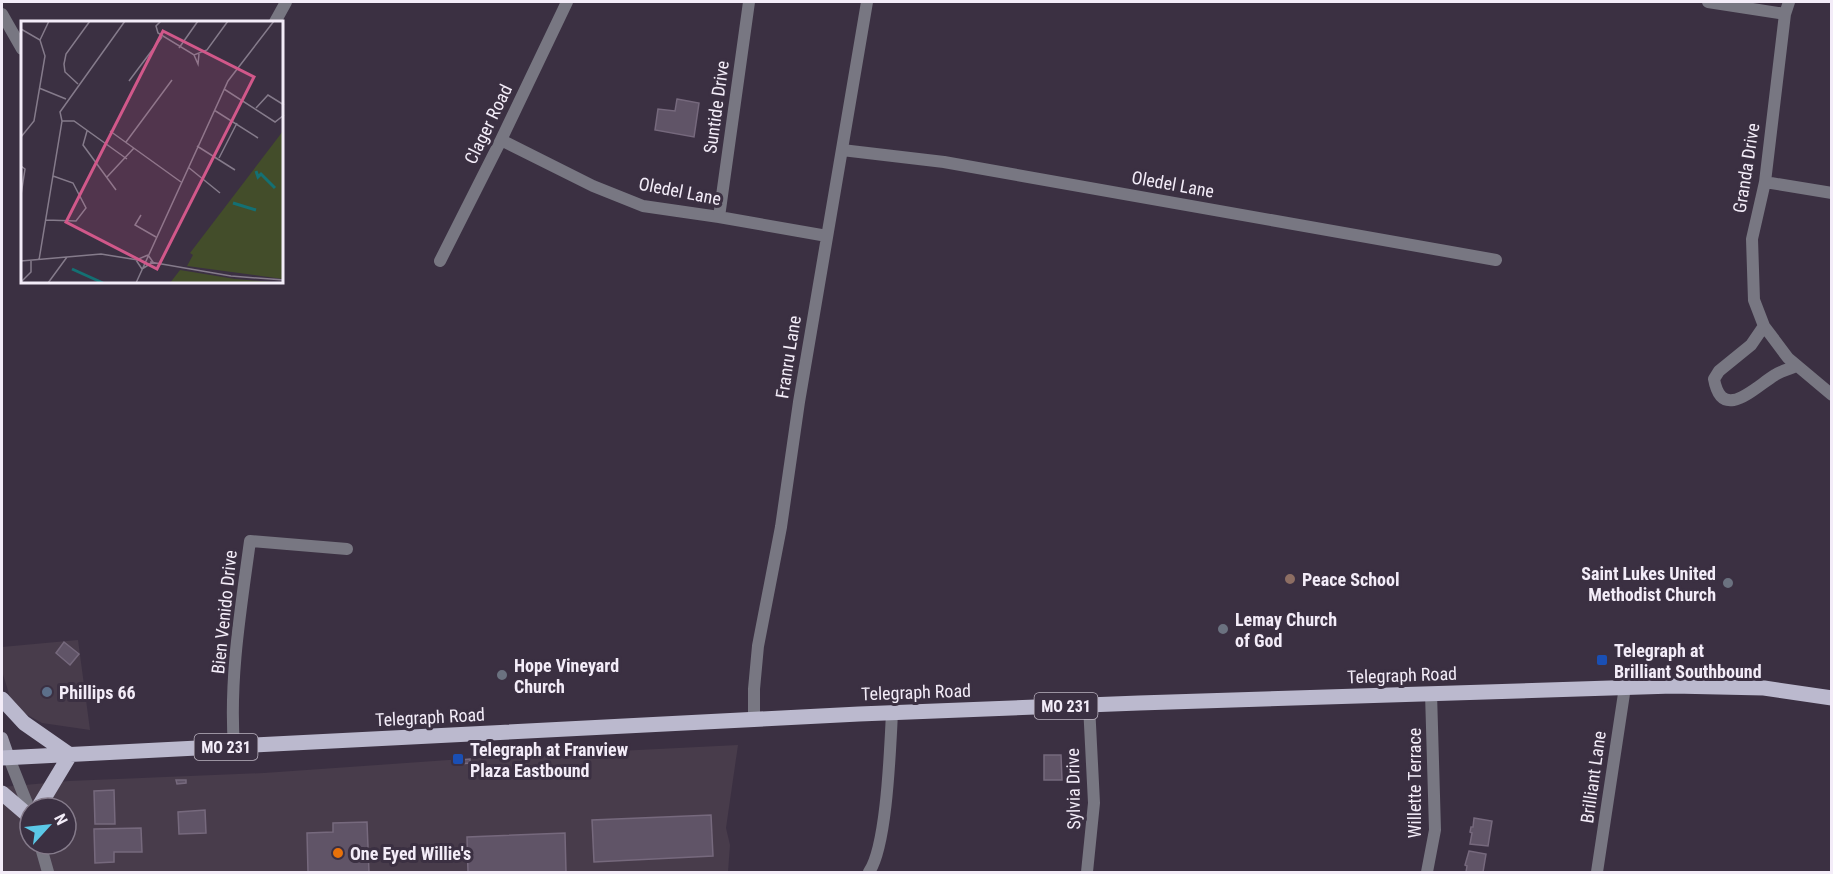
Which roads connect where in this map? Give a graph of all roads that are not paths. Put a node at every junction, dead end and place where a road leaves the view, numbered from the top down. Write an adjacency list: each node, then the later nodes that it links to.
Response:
1 (286, 2): 9 (street)
2 (567, 2): 11 (street, Clager Road)
3 (749, 2): 15 (street, Suntide Drive)
4 (867, 2): 12 (street, Franru Lane)
5 (1708, 2): 8 (street)
6 (1790, 2): 8 (street)
7 (2, 14): 10 (street)
8 (1785, 15): 13 (street, Granda Drive)
9 (275, 21)
10 (21, 48)
11 (501, 140): 15 (street, Oledel Lane); 18 (street, Clager Road)
12 (842, 150): 16 (street, Franru Lane); 17 (street, Oledel Lane)
13 (1765, 182): 14 (street); 19 (street, Granda Drive)
14 (1832, 194)
15 (719, 217): 16 (street, Oledel Lane)
16 (827, 236): 29 (street, Franru Lane)
17 (1496, 260)
18 (440, 261)
19 (1764, 327): 20 (street, Granda Drive); 20 (street)
20 (1797, 366): 21 (street, Granda Drive)
21 (1832, 394)
22 (347, 549): 31 (street, Bien Venido Drive)
23 (1625, 687): 24 (main road, Telegraph Road / MO 231); 25 (main road, Telegraph Road / MO 231); 43 (street, Brilliant Lane)
24 (1431, 693): 27 (main road, Telegraph Road / MO 231); 42 (street, Willette Terrace)
25 (1832, 698)
26 (2, 699): 32 (main road)
27 (1089, 705): 28 (main road, Telegraph Road / MO 231); 41 (street, Sylvia Drive)
28 (892, 713): 29 (main road, Telegraph Road / MO 231); 40 (street)
29 (754, 720): 31 (main road, Telegraph Road / MO 231)
30 (2, 738): 33 (street)
31 (234, 746): 32 (main road, Telegraph Road / MO 231)
32 (70, 755): 33 (main road, Telegraph Road / MO 231); 36 (main road)
33 (5, 758): 35 (street)
34 (2, 793): 37 (main road)
35 (23, 796)
36 (43, 796)
37 (18, 807)
38 (43, 856): 39 (street)
39 (48, 873)
40 (869, 873)
41 (1088, 873)
42 (1427, 873)
43 (1597, 873)

